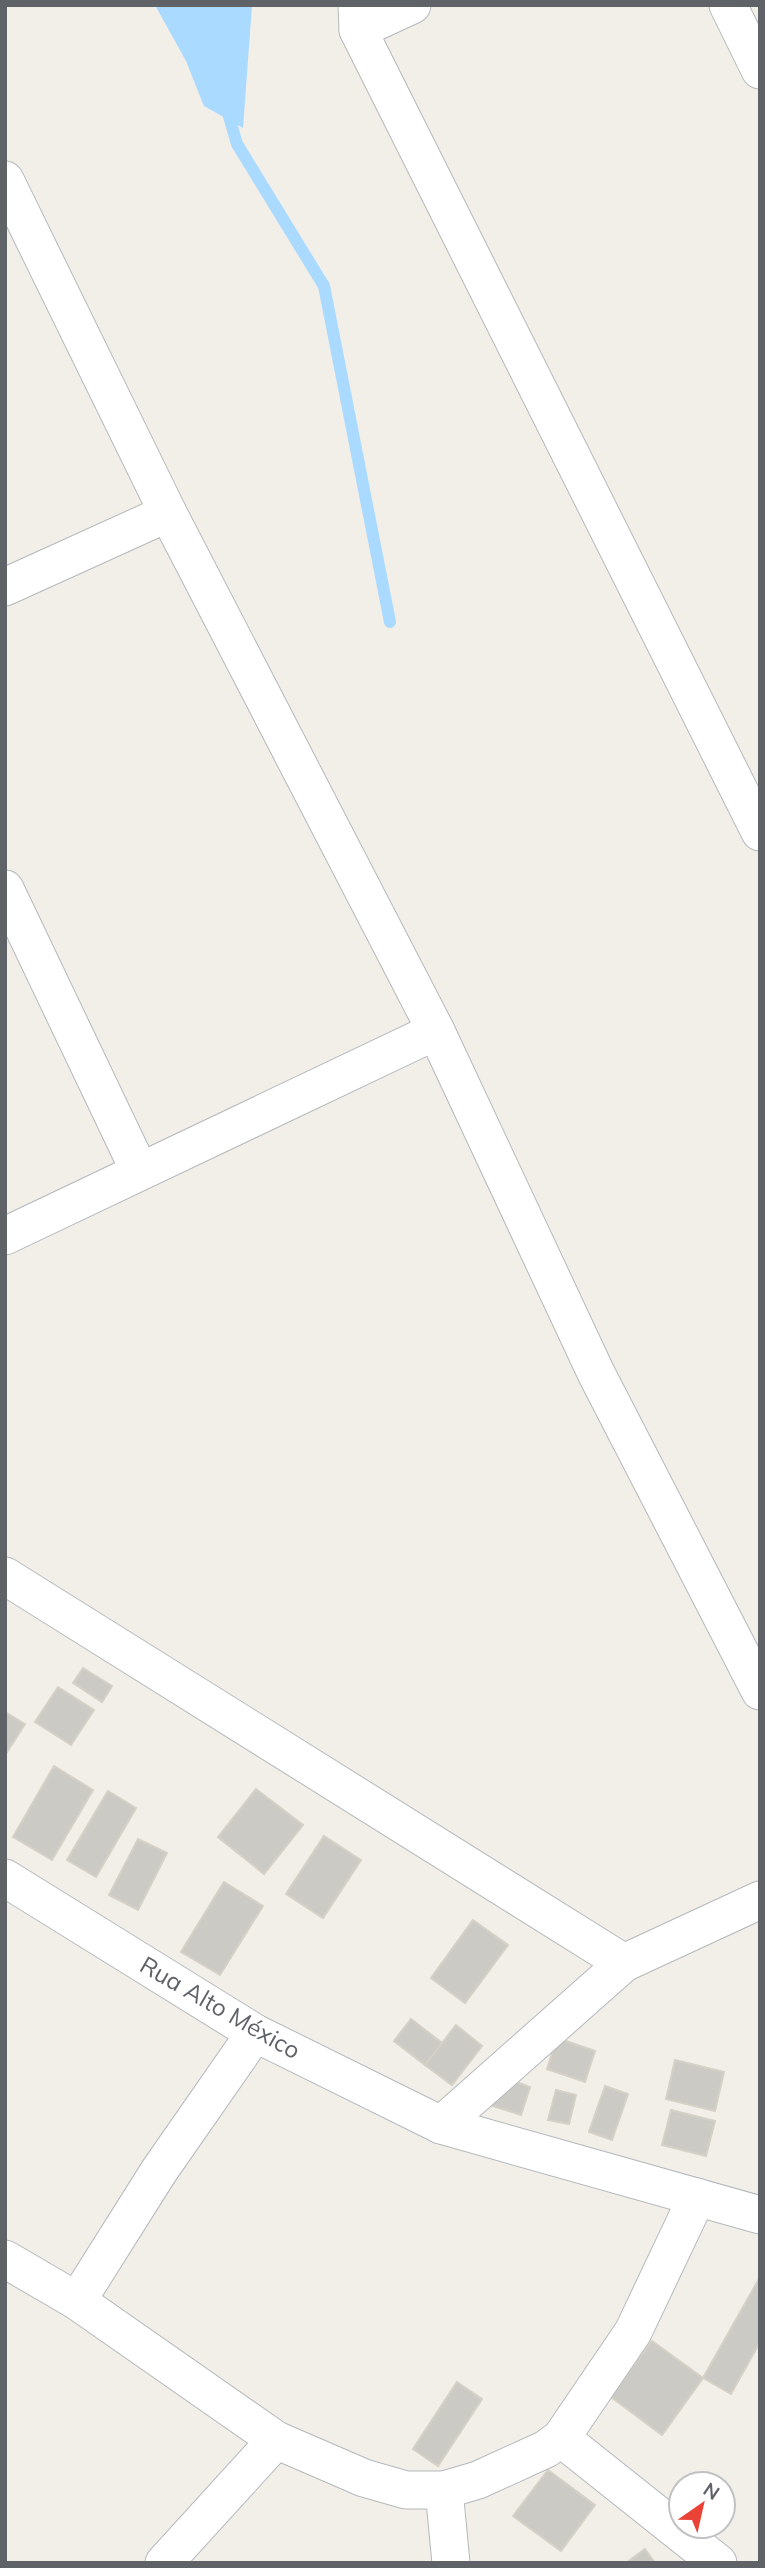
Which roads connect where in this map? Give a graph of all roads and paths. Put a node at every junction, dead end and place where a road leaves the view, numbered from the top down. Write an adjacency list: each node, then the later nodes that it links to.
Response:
1 (412, 5): 3 (street)
2 (728, 5): 4 (street)
3 (357, 18): 8 (street)
4 (760, 70)
5 (5, 180): 6 (street)
6 (168, 513): 7 (street); 10 (street)
7 (5, 587)
8 (760, 832)
9 (5, 889): 11 (street)
10 (436, 1031): 11 (street); 14 (street)
11 (139, 1170): 12 (street)
12 (5, 1236)
13 (5, 1576): 17 (street)
14 (760, 1691)
15 (5, 1878): 18 (street, Rua Alto México)
16 (760, 1900): 17 (street)
17 (624, 1963): 19 (street)
18 (255, 2033): 19 (street, Rua Alto México); 23 (street)
19 (442, 2125): 20 (street, Rua Alto México)
20 (697, 2197): 21 (street, Rua Alto México); 24 (street)
21 (760, 2215)
22 (5, 2259): 23 (street)
23 (77, 2301): 25 (street)
24 (561, 2438): 26 (street); 29 (street)
25 (276, 2440): 26 (street); 27 (street)
26 (444, 2490): 28 (street)
27 (164, 2563)
28 (451, 2563)
29 (718, 2563)

